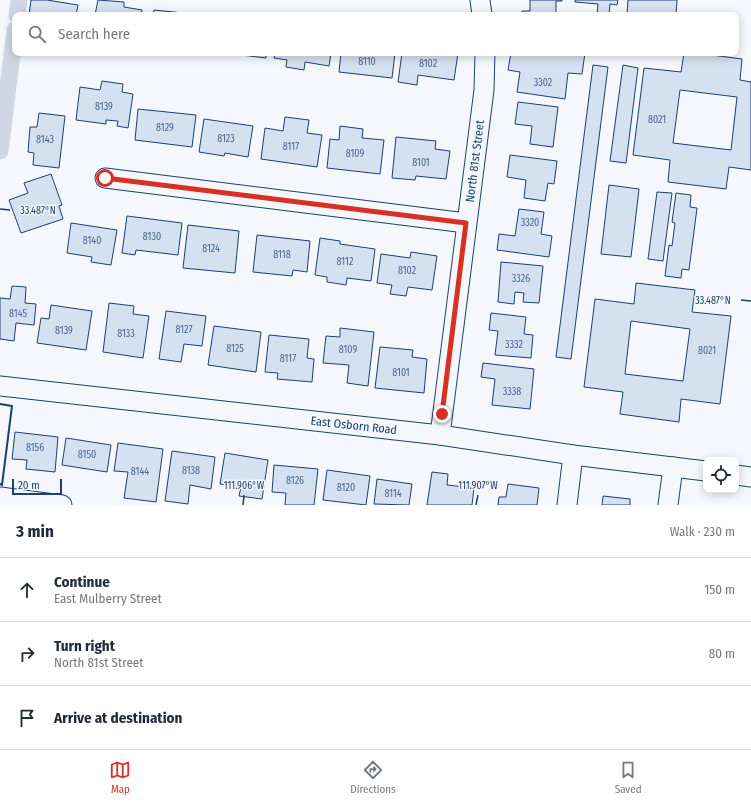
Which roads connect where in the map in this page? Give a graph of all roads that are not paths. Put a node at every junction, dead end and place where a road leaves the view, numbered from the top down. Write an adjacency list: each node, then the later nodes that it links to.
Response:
1 (480, 0): 2 (street)
2 (482, 12)
3 (485, 56): 5 (street, North 81st Street)
4 (105, 178): 5 (street)
5 (466, 223): 7 (street, North 81st Street)
6 (0, 386): 7 (street, East Osborn Road)
7 (440, 435): 8 (street, East Osborn Road)
8 (573, 455): 9 (street, East Osborn Road); 15 (street)
9 (673, 467): 10 (street, East Osborn Road); 16 (street)
10 (703, 471)
11 (739, 475): 12 (street)
12 (751, 477)
13 (0, 498): 14 (street)
14 (62, 505)
15 (567, 505)
16 (668, 505)

